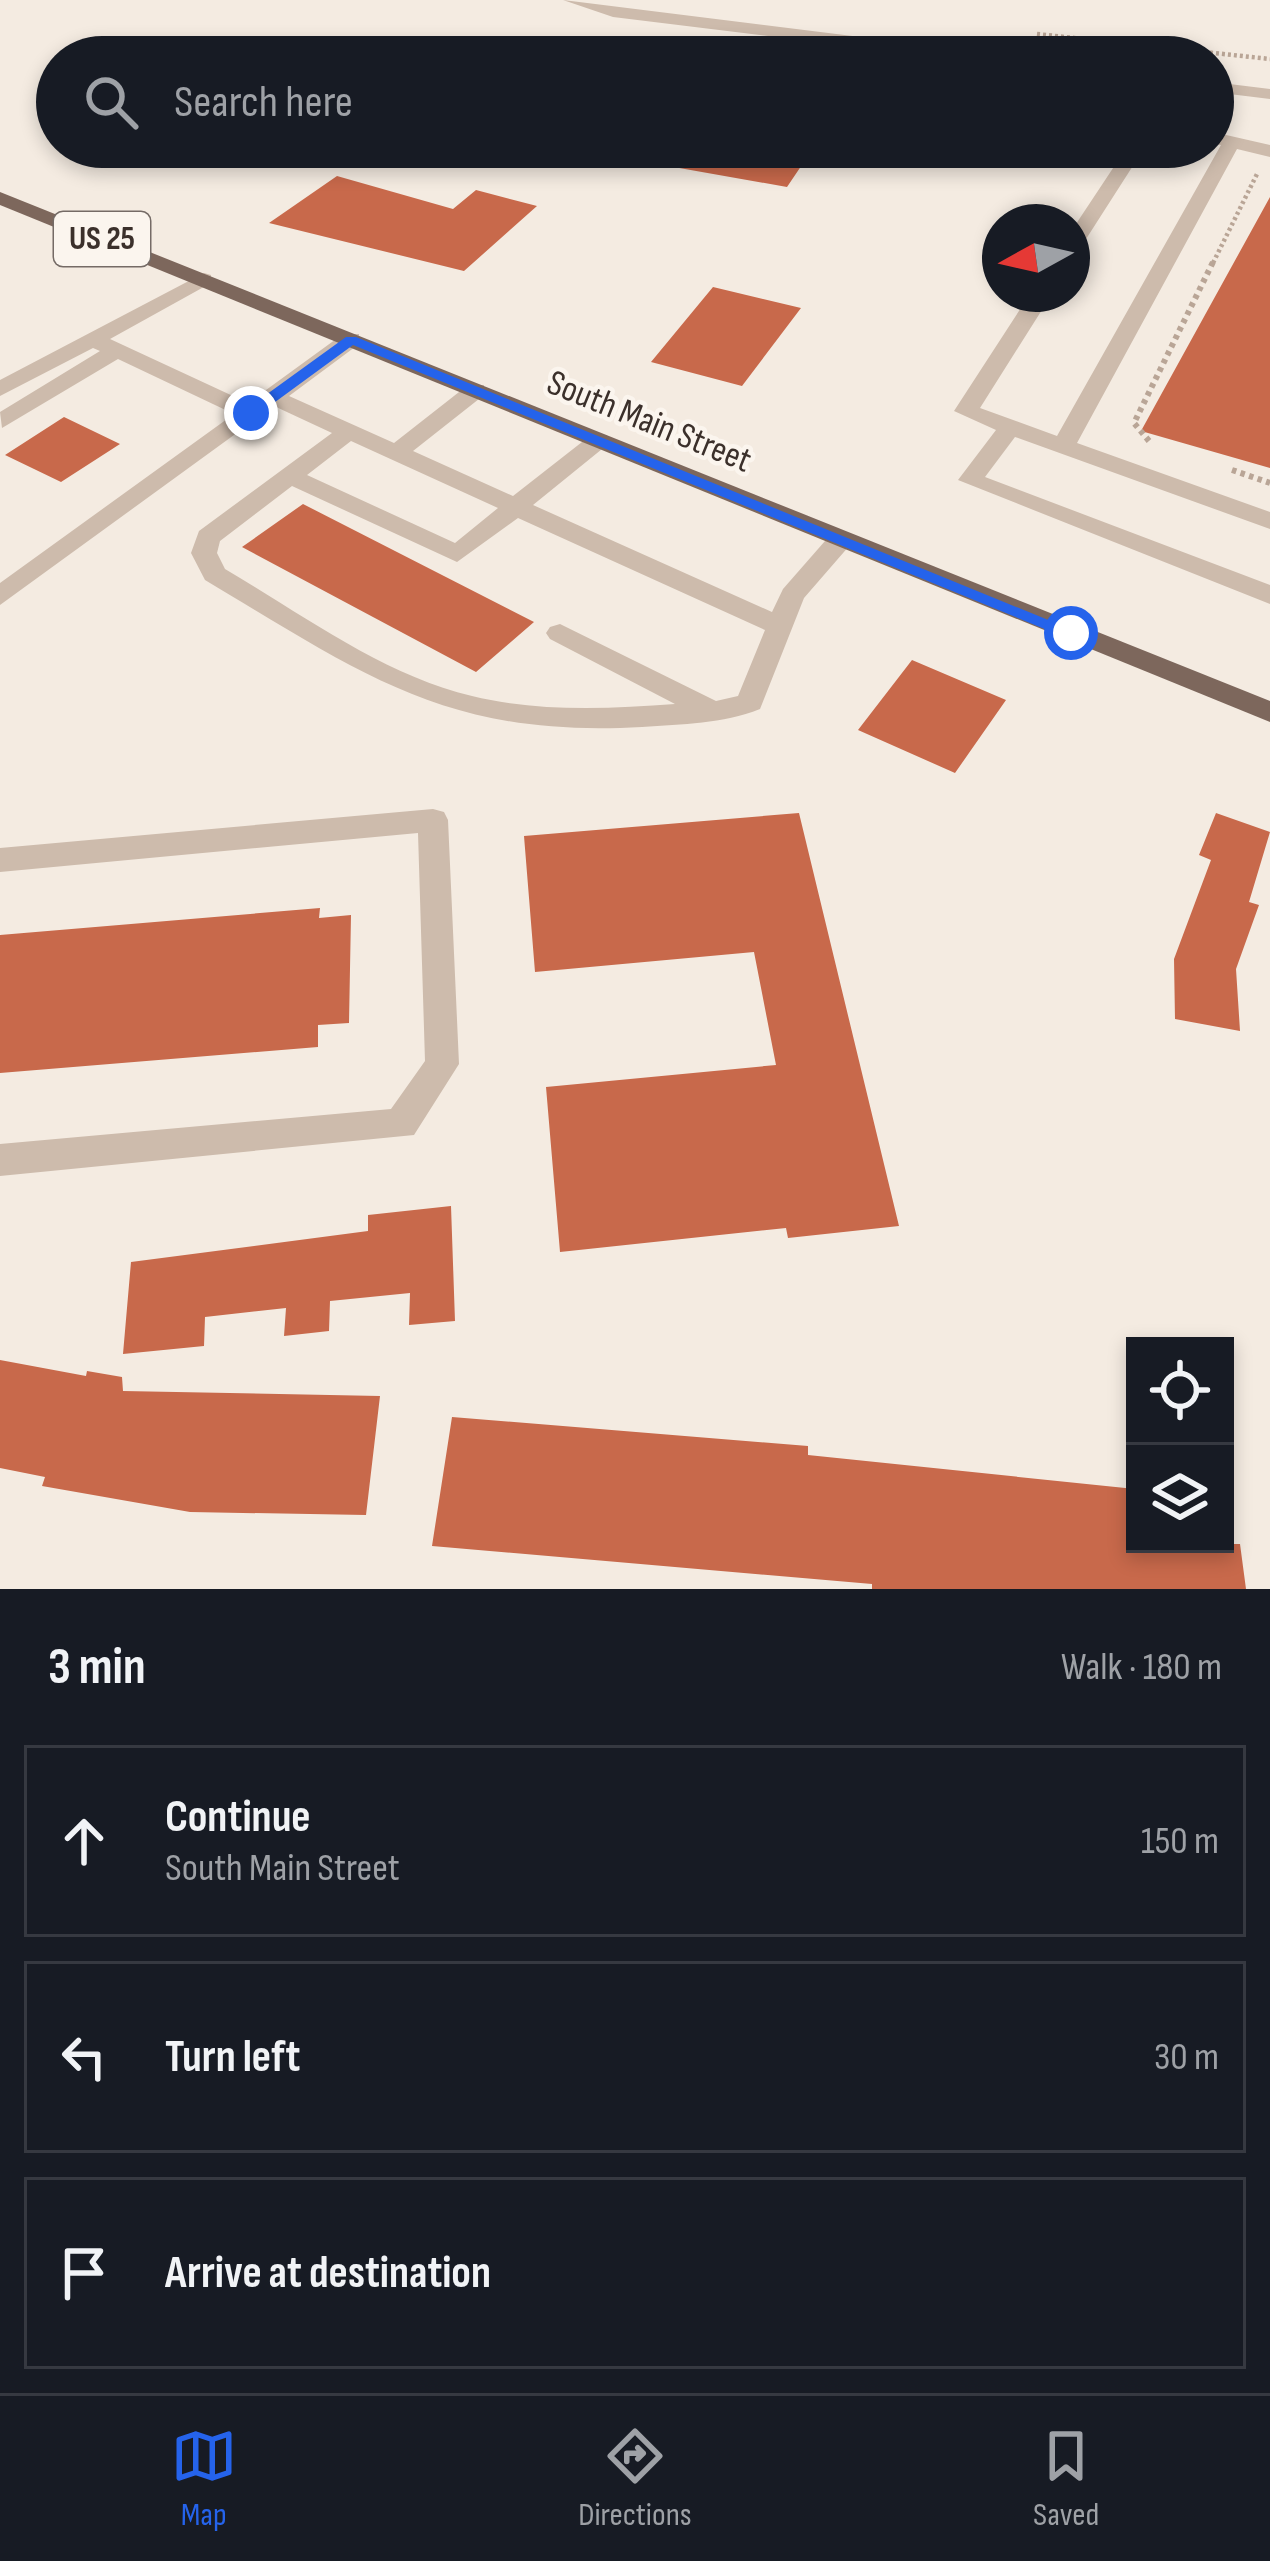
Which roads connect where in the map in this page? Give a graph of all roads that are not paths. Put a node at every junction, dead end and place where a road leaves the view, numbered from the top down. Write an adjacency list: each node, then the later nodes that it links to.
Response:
1 (572, 0): 2 (street)
2 (809, 36)
3 (1234, 90): 4 (street)
4 (1270, 94)
5 (1234, 143): 6 (street)
6 (1270, 151)
7 (1123, 168): 10 (street)
8 (1207, 168): 24 (street)
9 (0, 198): 11 (main road, South Main Street / US 25)
10 (1090, 219)
11 (204, 279): 13 (street); 14 (main road, South Main Street / US 25)
12 (1029, 312): 21 (street)
13 (93, 339): 15 (street); 16 (street)
14 (351, 340): 17 (main road, South Main Street / US 25); 18 (street)
15 (117, 350): 19 (street); 20 (street)
16 (0, 389)
17 (476, 390): 23 (main road, South Main Street / US 25); 25 (street)
18 (272, 397): 19 (street); 22 (street)
19 (251, 413): 31 (street)
20 (2, 422)
21 (1010, 427): 24 (street); 30 (street)
22 (350, 431): 25 (street); 26 (street)
23 (599, 440): 27 (street); 29 (main road, South Main Street / US 25)
24 (1063, 446): 28 (street)
25 (397, 452): 27 (street)
26 (290, 476): 27 (street); 34 (street)
27 (517, 505): 32 (street)
28 (1270, 521)
29 (841, 539): 32 (street); 35 (main road, South Main Street / US 25)
30 (1270, 595)
31 (0, 596)
32 (777, 626): 34 (street)
33 (560, 633): 34 (street)
34 (714, 712)
35 (1270, 712)
36 (0, 860): 37 (street)
37 (0, 1160)

